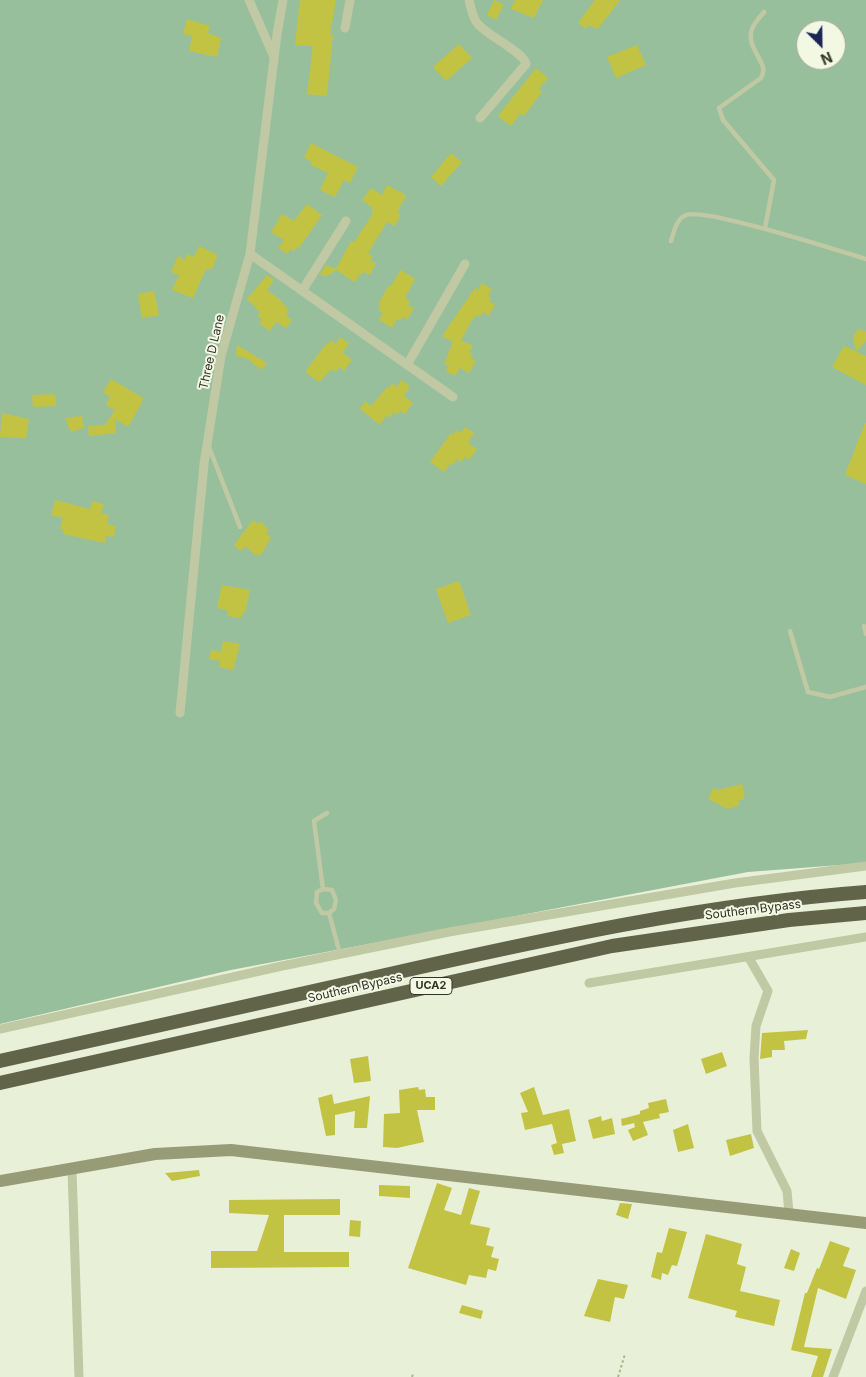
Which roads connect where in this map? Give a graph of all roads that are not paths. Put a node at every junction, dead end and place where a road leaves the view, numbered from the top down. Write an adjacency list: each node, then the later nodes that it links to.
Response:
1 (249, 0): 7 (street)
2 (284, 0): 7 (street, Three D Lane)
3 (350, 0): 6 (street)
4 (469, 0): 8 (street)
5 (764, 12): 10 (lane)
6 (345, 28)
7 (274, 57): 12 (street, Three D Lane)
8 (480, 118)
9 (346, 221): 15 (street)
10 (764, 228): 11 (lane); 13 (lane)
11 (671, 241)
12 (250, 254): 15 (street); 18 (street, Three D Lane)
13 (866, 260)
14 (465, 264): 16 (street)
15 (302, 291): 16 (street)
16 (407, 365): 17 (street)
17 (453, 397)
18 (207, 443): 19 (lane); 24 (street, Three D Lane)
19 (240, 526)
20 (864, 626): 22 (lane)
21 (790, 631): 23 (lane)
22 (866, 634)
23 (866, 687)
24 (180, 713)
25 (327, 814): 27 (lane)
26 (866, 866): 32 (street)
27 (323, 889): 29 (lane); 29 (lane)
28 (866, 892): 36 (highway, Southern Bypass / UCA2)
29 (328, 913): 32 (lane)
30 (866, 913): 37 (highway, Southern Bypass / UCA2)
31 (866, 937): 33 (street)
32 (340, 954): 35 (street)
33 (749, 958): 34 (street); 40 (street)
34 (589, 983)
35 (0, 1029)
36 (0, 1061)
37 (0, 1083)
38 (72, 1170): 39 (main road); 40 (main road); 43 (street)
39 (0, 1181)
40 (789, 1213): 41 (main road)
41 (866, 1223)
42 (866, 1291): 44 (street)
43 (79, 1377)
44 (833, 1377)

